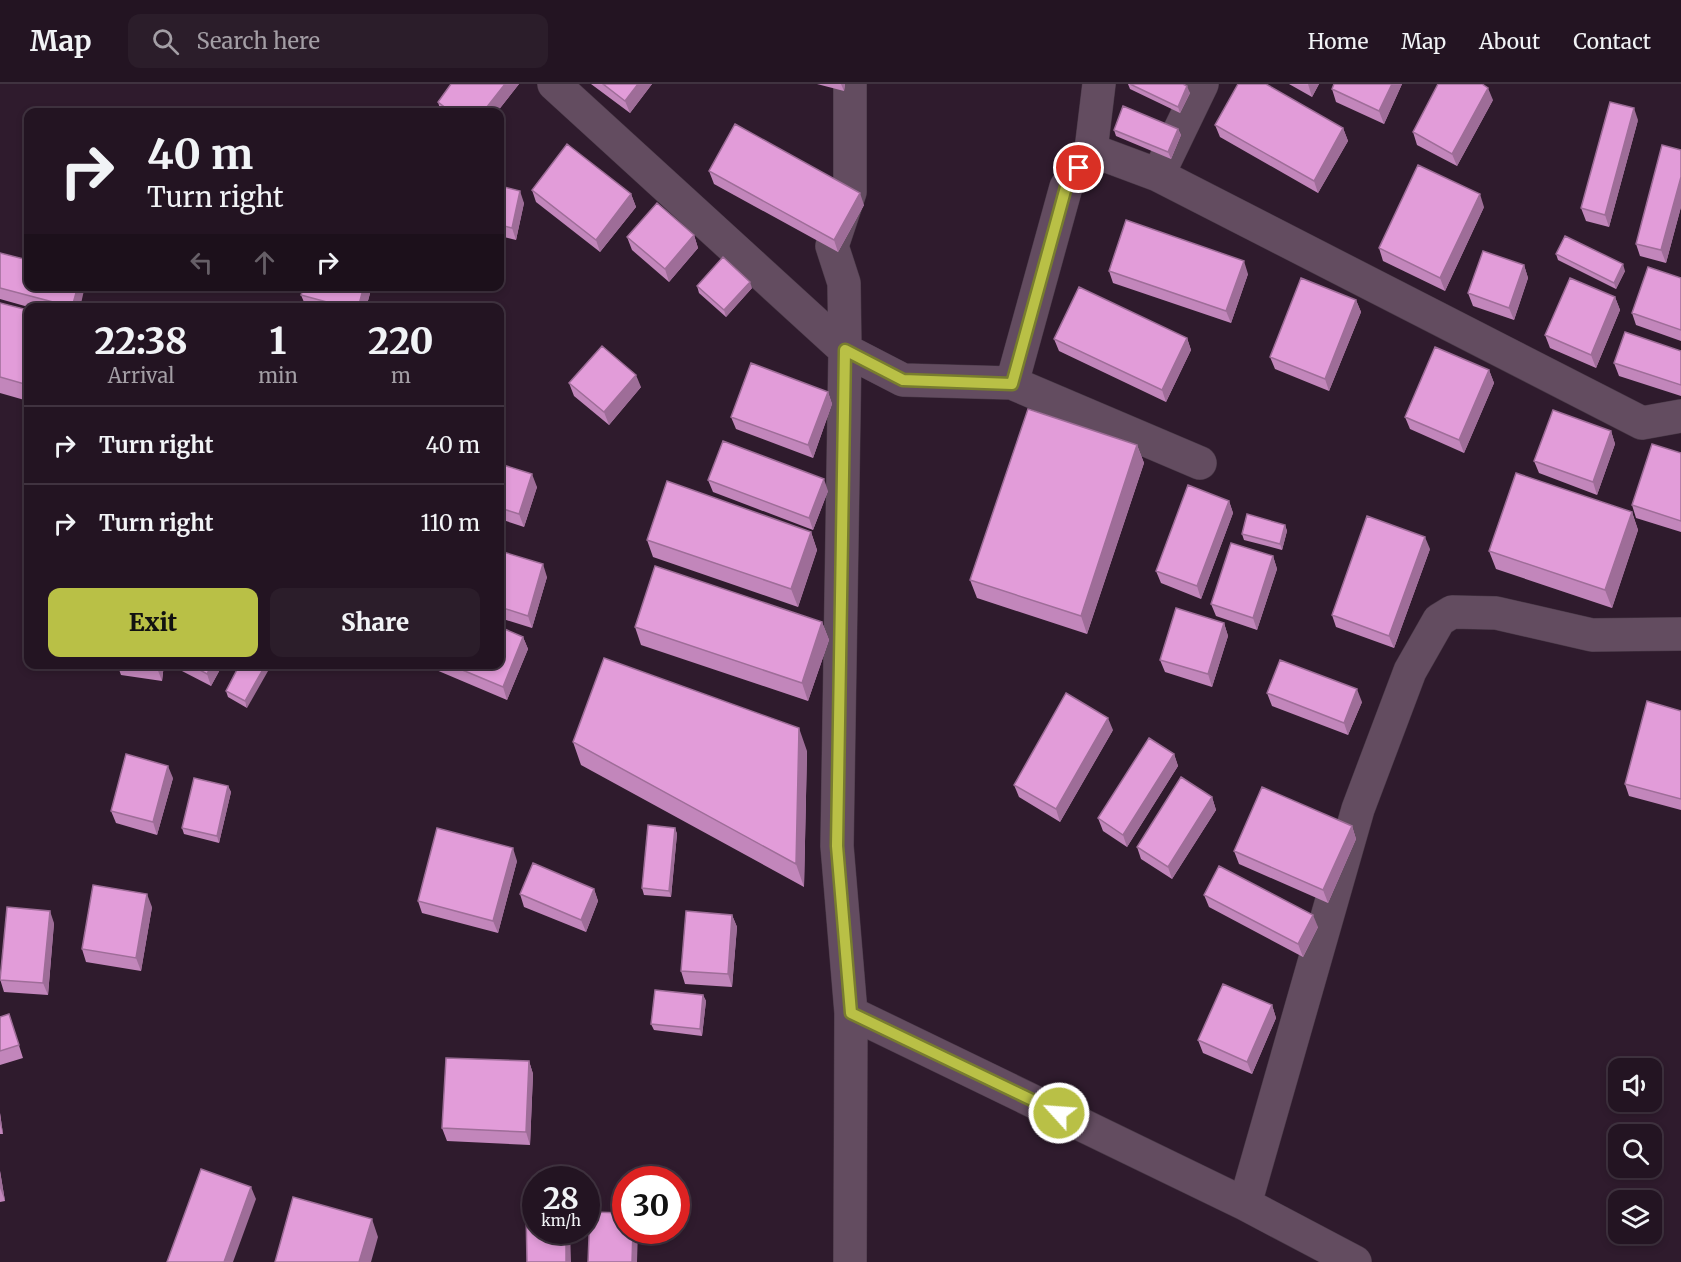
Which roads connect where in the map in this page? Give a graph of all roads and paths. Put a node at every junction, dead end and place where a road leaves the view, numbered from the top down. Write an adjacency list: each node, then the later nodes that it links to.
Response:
1 (554, 84): 7 (street)
2 (850, 84): 7 (street)
3 (1100, 84): 5 (street)
4 (1202, 84): 6 (street)
5 (1091, 150): 6 (street); 8 (street)
6 (1158, 175): 9 (street)
7 (845, 350): 8 (street); 12 (street)
8 (1012, 384): 10 (street)
9 (1681, 416)
10 (1200, 463)
11 (1681, 634): 13 (street)
12 (851, 1013): 13 (street); 14 (street)
13 (1245, 1204): 15 (street)
14 (850, 1262)
15 (1354, 1262)

